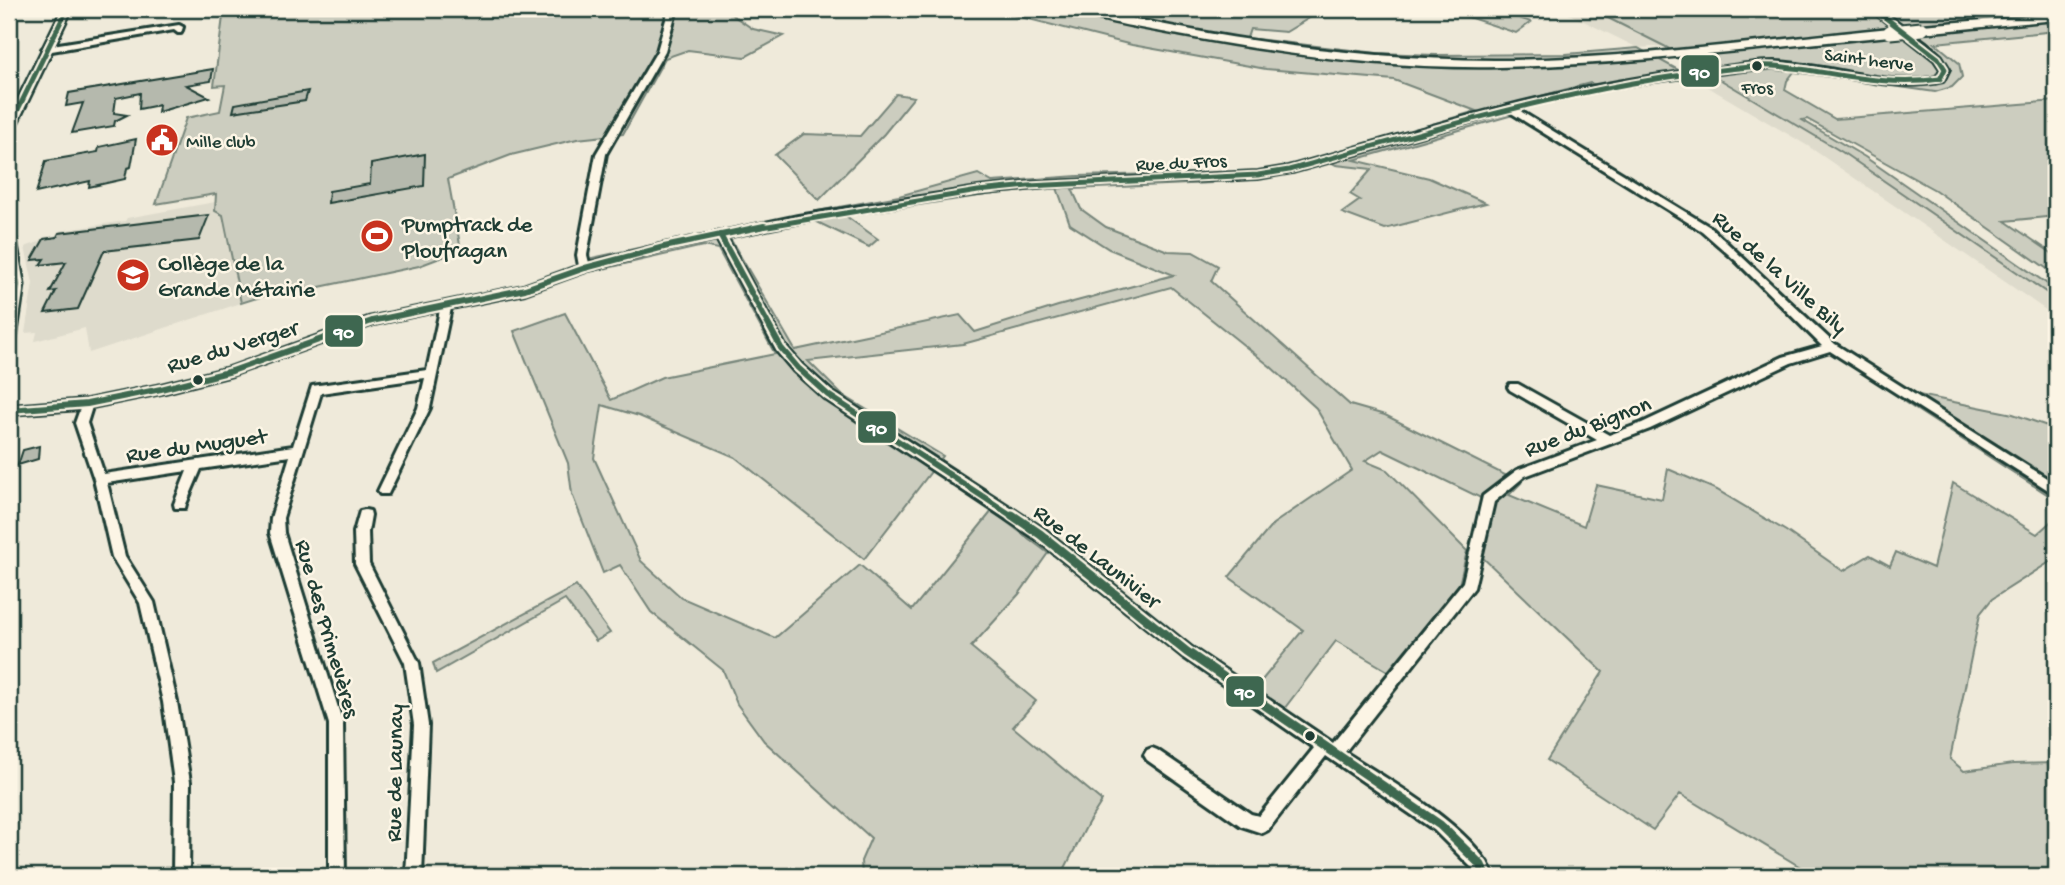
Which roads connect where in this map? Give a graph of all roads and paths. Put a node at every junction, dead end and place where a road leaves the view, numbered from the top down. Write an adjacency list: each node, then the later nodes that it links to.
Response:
1 (67, 9): 7 (main road)
2 (673, 9): 14 (street)
3 (1077, 9): 5 (highway, bridge)
4 (1874, 9): 8 (street, Saint herve)
5 (2056, 17)
6 (178, 31): 7 (street)
7 (46, 49): 10 (main road)
8 (1773, 65): 9 (street, Rue du Fros)
9 (1511, 109): 12 (street, Rue du Fros); 17 (street, Rue de la Ville Bily)
10 (13, 111): 11 (main road)
11 (9, 128)
12 (720, 235): 14 (street, Rue du Fros); 30 (street, Rue de Launivier)
13 (9, 239): 16 (main road)
14 (585, 268): 15 (street, Rue du Verger)
15 (446, 307): 18 (street); 20 (street, Rue du Verger)
16 (9, 339)
17 (1831, 346): 22 (street, Rue du Bignon); 26 (street, Rue de la Ville Bily)
18 (431, 373): 23 (street, Rue des Primevères); 27 (street)
19 (1514, 387): 22 (street)
20 (87, 404): 21 (street, Rue du Verger); 25 (street)
21 (9, 410)
22 (1608, 440): 30 (street, Rue du Bignon)
23 (298, 450): 24 (street, Rue du Muguet); 33 (street, Rue des Primevères)
24 (196, 465): 25 (street, Rue du Muguet); 28 (street)
25 (100, 479): 32 (street)
26 (2056, 490)
27 (384, 491)
28 (180, 504)
29 (365, 515): 34 (street, Rue de Launay)
30 (1329, 750): 31 (street, Rue du Bignon); 35 (street, Rue de Launivier)
31 (1152, 755)
32 (181, 876)
33 (337, 876)
34 (414, 876)
35 (1486, 876)

